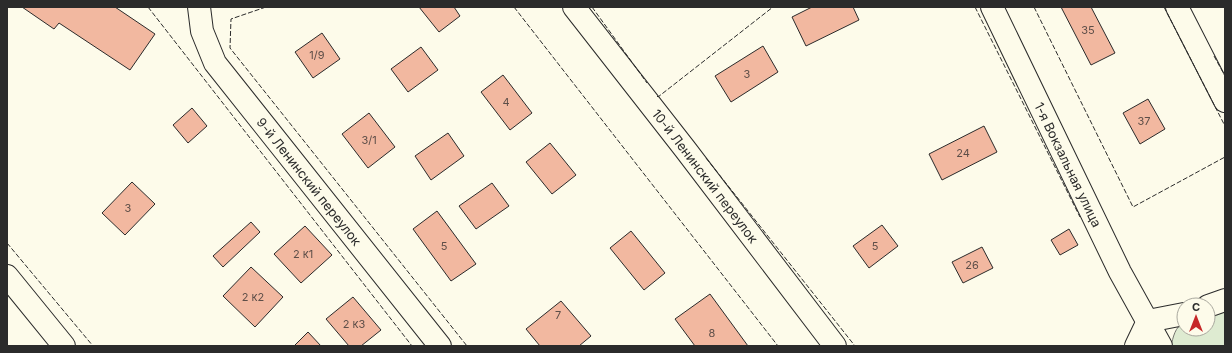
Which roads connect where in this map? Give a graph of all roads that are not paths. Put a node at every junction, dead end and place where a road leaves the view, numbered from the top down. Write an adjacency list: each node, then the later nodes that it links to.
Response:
1 (199, 7): 10 (street, 9-й Ленинский переулок)
2 (574, 7): 11 (street, 10-й Ленинский переулок)
3 (992, 7): 8 (street, 1-я Вокзальная улица)
4 (1177, 7): 5 (street)
5 (1225, 101)
6 (7, 276): 9 (street)
7 (1176, 316): 8 (street)
8 (1148, 321): 12 (street); 13 (street, 1-я Вокзальная улица)
9 (64, 346)
10 (440, 346)
11 (835, 346)
12 (1136, 346)
13 (1161, 346)

